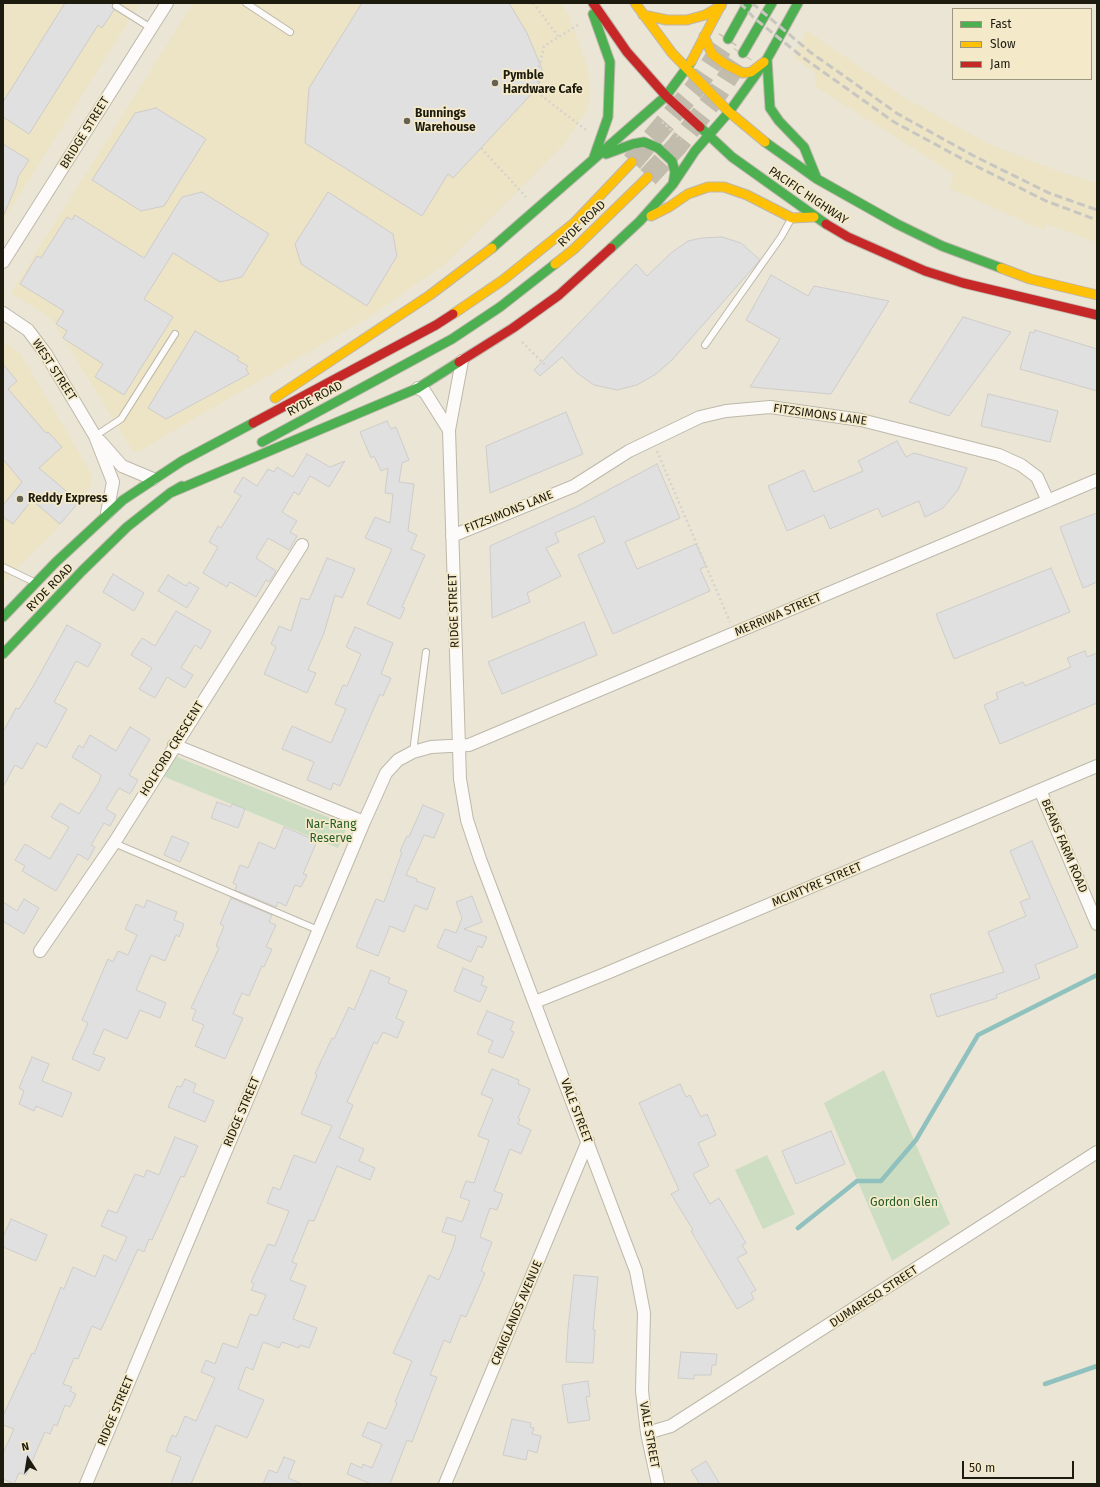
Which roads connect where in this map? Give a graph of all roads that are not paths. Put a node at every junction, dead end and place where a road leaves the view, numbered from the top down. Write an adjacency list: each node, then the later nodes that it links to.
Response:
1 (167, 3): 11 (street, BRIDGE STREET)
2 (246, 3): 12 (lane)
3 (591, 3): 18 (highway, PACIFIC HIGHWAY); 21 (highway)
4 (635, 3): 10 (highway, PACIFIC HIGHWAY)
5 (748, 3): 14 (highway)
6 (772, 3): 15 (highway)
7 (798, 3): 16 (highway)
8 (722, 5): 10 (highway); 13 (highway)
9 (116, 6): 11 (lane)
10 (643, 14): 17 (highway, PACIFIC HIGHWAY)
11 (151, 28): 29 (street, BRIDGE STREET)
12 (290, 32)
13 (704, 36): 16 (highway); 17 (highway)
14 (728, 39)
15 (743, 53)
16 (767, 59): 19 (highway); 24 (highway)
17 (687, 69): 18 (highway); 19 (highway, PACIFIC HIGHWAY)
18 (666, 96): 20 (highway, PACIFIC HIGHWAY); 21 (highway)
19 (729, 112): 20 (highway); 24 (highway, PACIFIC HIGHWAY)
20 (707, 136): 25 (highway); 26 (highway, PACIFIC HIGHWAY)
21 (593, 160): 25 (highway); 39 (highway)
22 (632, 162): 39 (highway, RYDE ROAD)
23 (648, 177): 42 (highway, RYDE ROAD)
24 (817, 179): 30 (highway, PACIFIC HIGHWAY)
25 (673, 184): 28 (highway)
26 (814, 217): 27 (highway); 32 (highway, PACIFIC HIGHWAY)
27 (792, 218): 28 (highway); 34 (lane)
28 (640, 221): 35 (highway)
29 (3, 262)
30 (1097, 295)
31 (3, 313): 38 (street, WEST STREET)
32 (1097, 315)
33 (175, 334): 38 (lane)
34 (706, 345)
35 (462, 361): 36 (highway); 37 (street, RIDGE STREET)
36 (418, 388): 37 (street); 42 (highway)
37 (449, 430): 45 (street, RIDGE STREET)
38 (95, 436): 40 (street, WEST STREET); 44 (street, WEST STREET)
39 (182, 461): 40 (highway, RYDE ROAD)
40 (153, 479): 44 (highway, RYDE ROAD)
41 (1097, 480): 43 (street, MERRIWA STREET)
42 (170, 493): 51 (highway, RYDE ROAD)
43 (1048, 500): 45 (street, FITZSIMONS LANE); 53 (street, MERRIWA STREET)
44 (106, 514): 48 (highway, RYDE ROAD)
45 (452, 536): 53 (street, RIDGE STREET)
46 (302, 545): 52 (street, HOLFORD CRESCENT)
47 (3, 567): 48 (lane)
48 (36, 583): 49 (highway, RYDE ROAD)
49 (3, 617)
50 (426, 652): 54 (lane)
51 (3, 654)
52 (174, 745): 57 (street); 58 (street, HOLFORD CRESCENT)
53 (458, 745): 54 (street, RIDGE STREET); 62 (street, VALE STREET)
54 (413, 752): 57 (street, RIDGE STREET)
55 (1097, 766): 56 (street, MCINTYRE STREET)
56 (1040, 790): 59 (street, BEANS FARM ROAD); 62 (street, MCINTYRE STREET)
57 (364, 822): 60 (street, RIDGE STREET)
58 (114, 843): 60 (lane); 61 (street, HOLFORD CRESCENT)
59 (1097, 924)
60 (318, 930): 66 (street, RIDGE STREET)
61 (40, 951)
62 (535, 1002): 63 (street, VALE STREET)
63 (588, 1141): 65 (street, VALE STREET); 67 (street, CRAIGLANDS AVENUE)
64 (1097, 1152): 65 (street, DUMARESQ STREET)
65 (647, 1432): 68 (street, VALE STREET)
66 (86, 1484)
67 (446, 1484)
68 (658, 1484)

